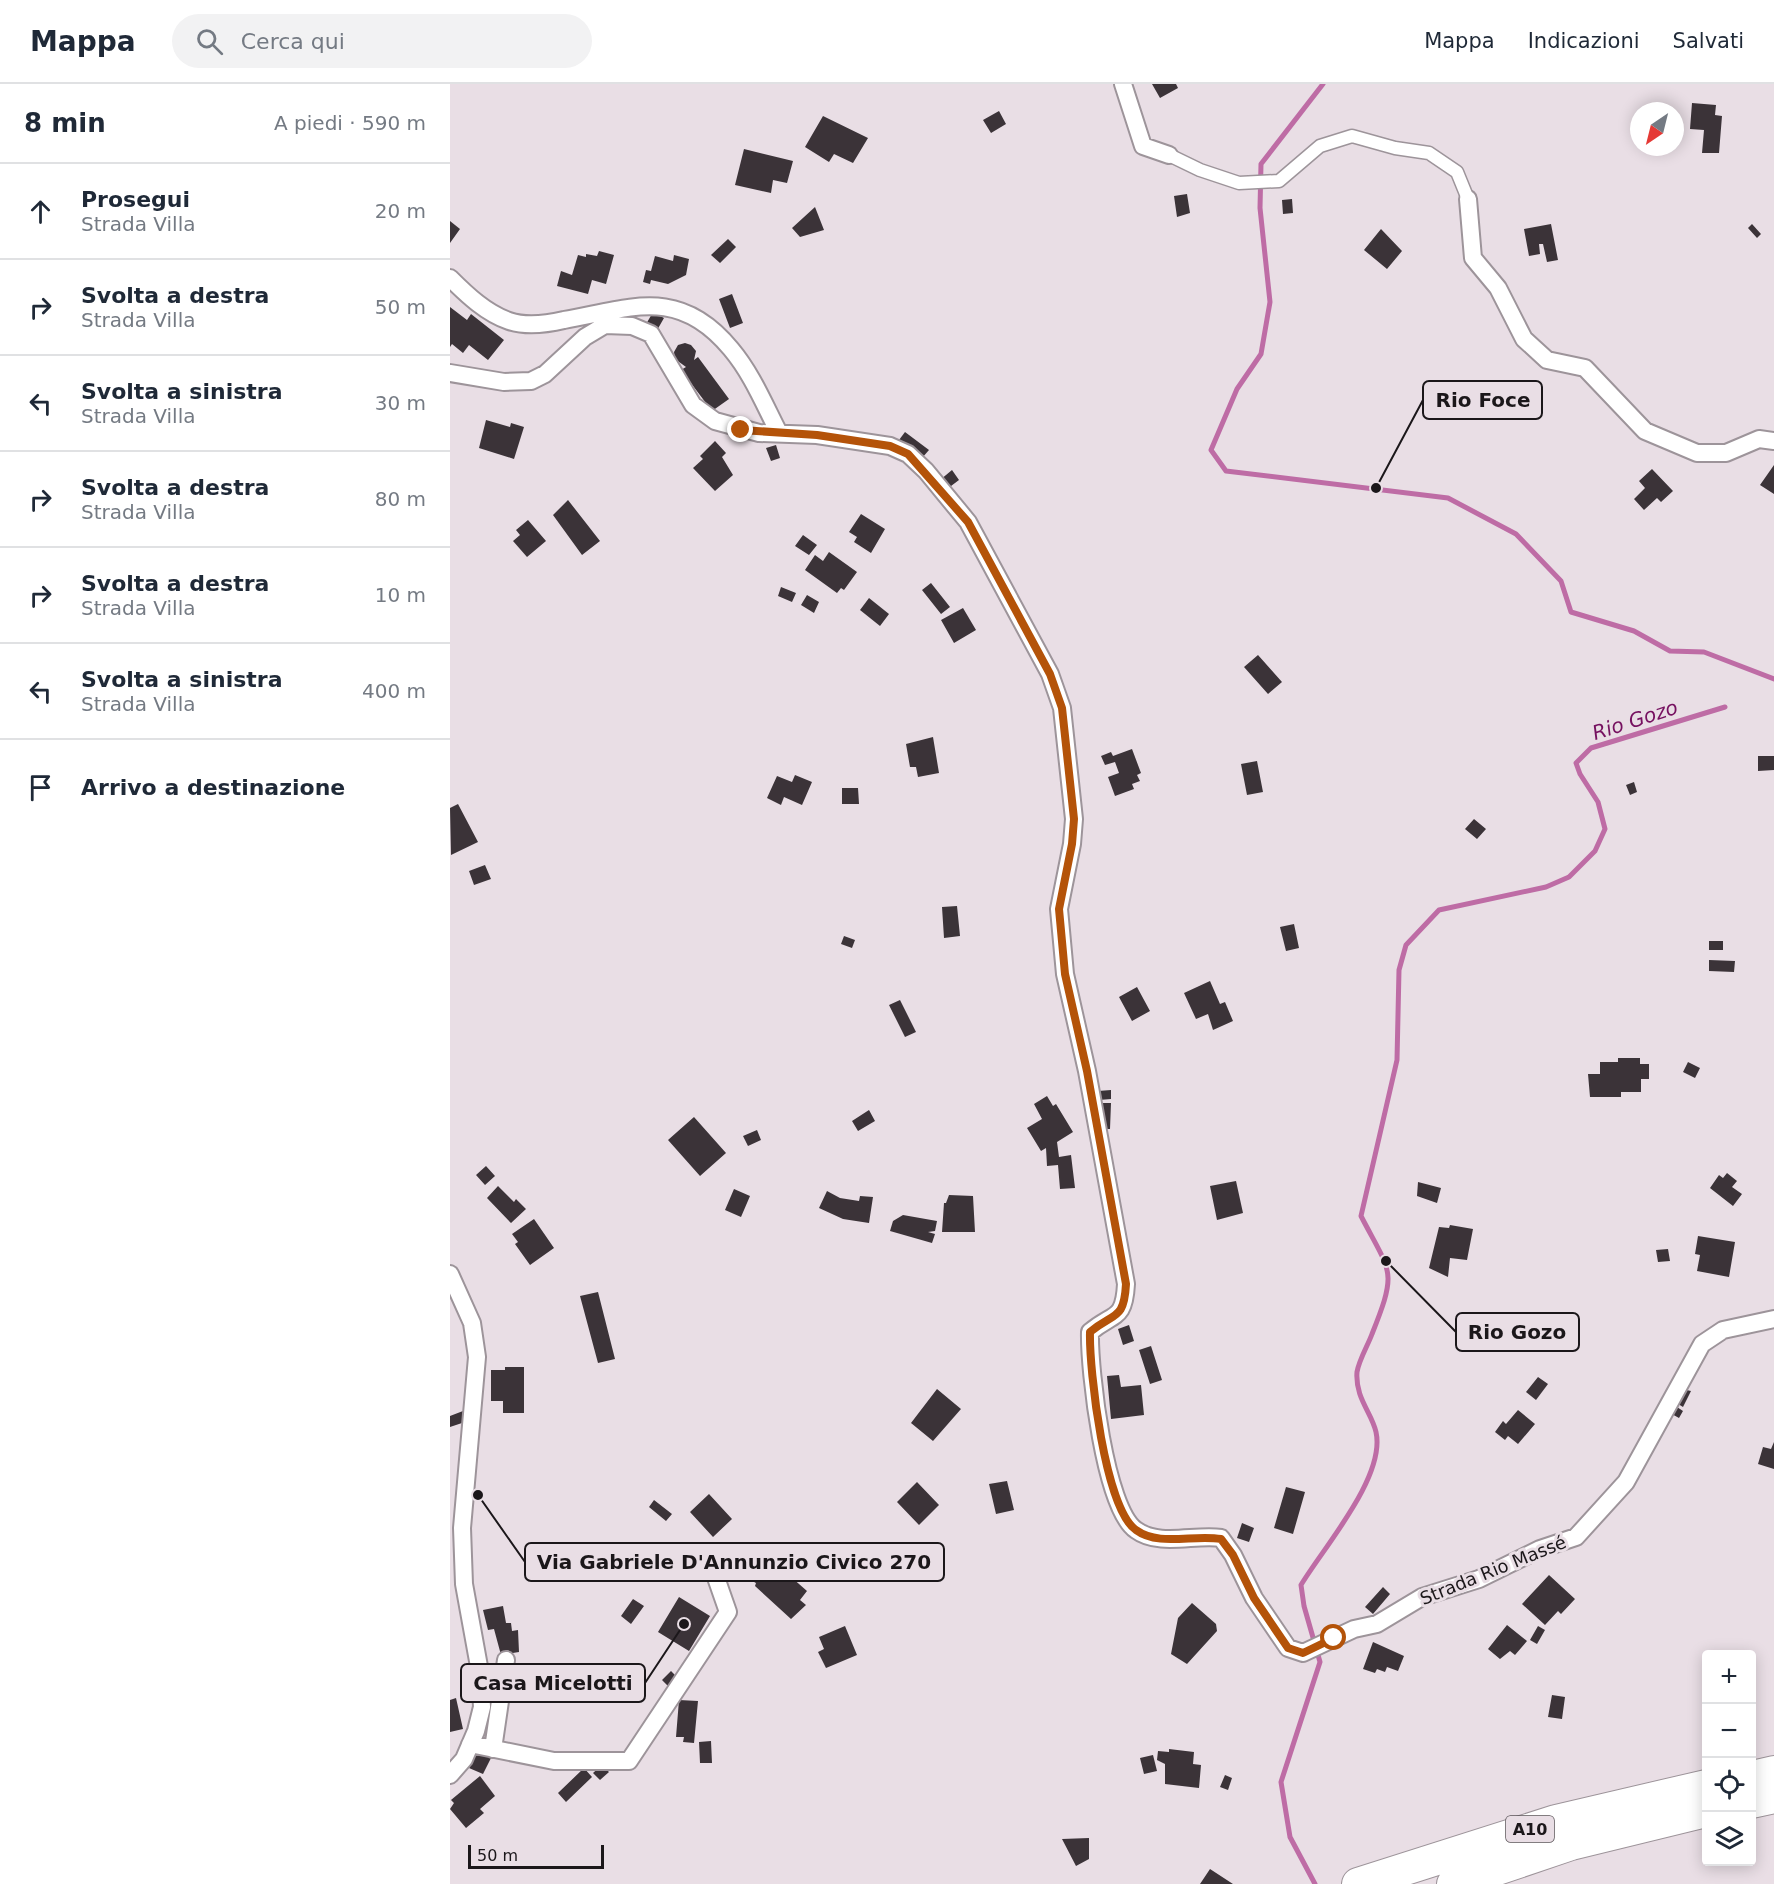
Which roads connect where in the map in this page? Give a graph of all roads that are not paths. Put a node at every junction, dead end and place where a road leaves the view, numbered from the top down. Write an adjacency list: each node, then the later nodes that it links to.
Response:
1 (1123, 84): 2 (street)
2 (1169, 155): 3 (street)
3 (1468, 199): 9 (street)
4 (450, 278): 5 (street)
5 (617, 311): 6 (street); 8 (street)
6 (605, 325): 7 (street); 8 (street)
7 (450, 373)
8 (779, 433): 11 (street, Strada Rio Massé)
9 (1774, 441)
10 (450, 1274): 14 (street)
11 (1774, 1319)
12 (713, 1569): 15 (street)
13 (506, 1660): 15 (street)
14 (470, 1744): 15 (street); 17 (street)
15 (493, 1749)
16 (1774, 1772): 18 (highway)
17 (450, 1775)
18 (1756, 1775)
19 (1702, 1787): 23 (highway, A10)
20 (1774, 1797): 21 (highway)
21 (1756, 1801)
22 (1703, 1812): 24 (highway, A10)
23 (1358, 1884)
24 (1453, 1884)

